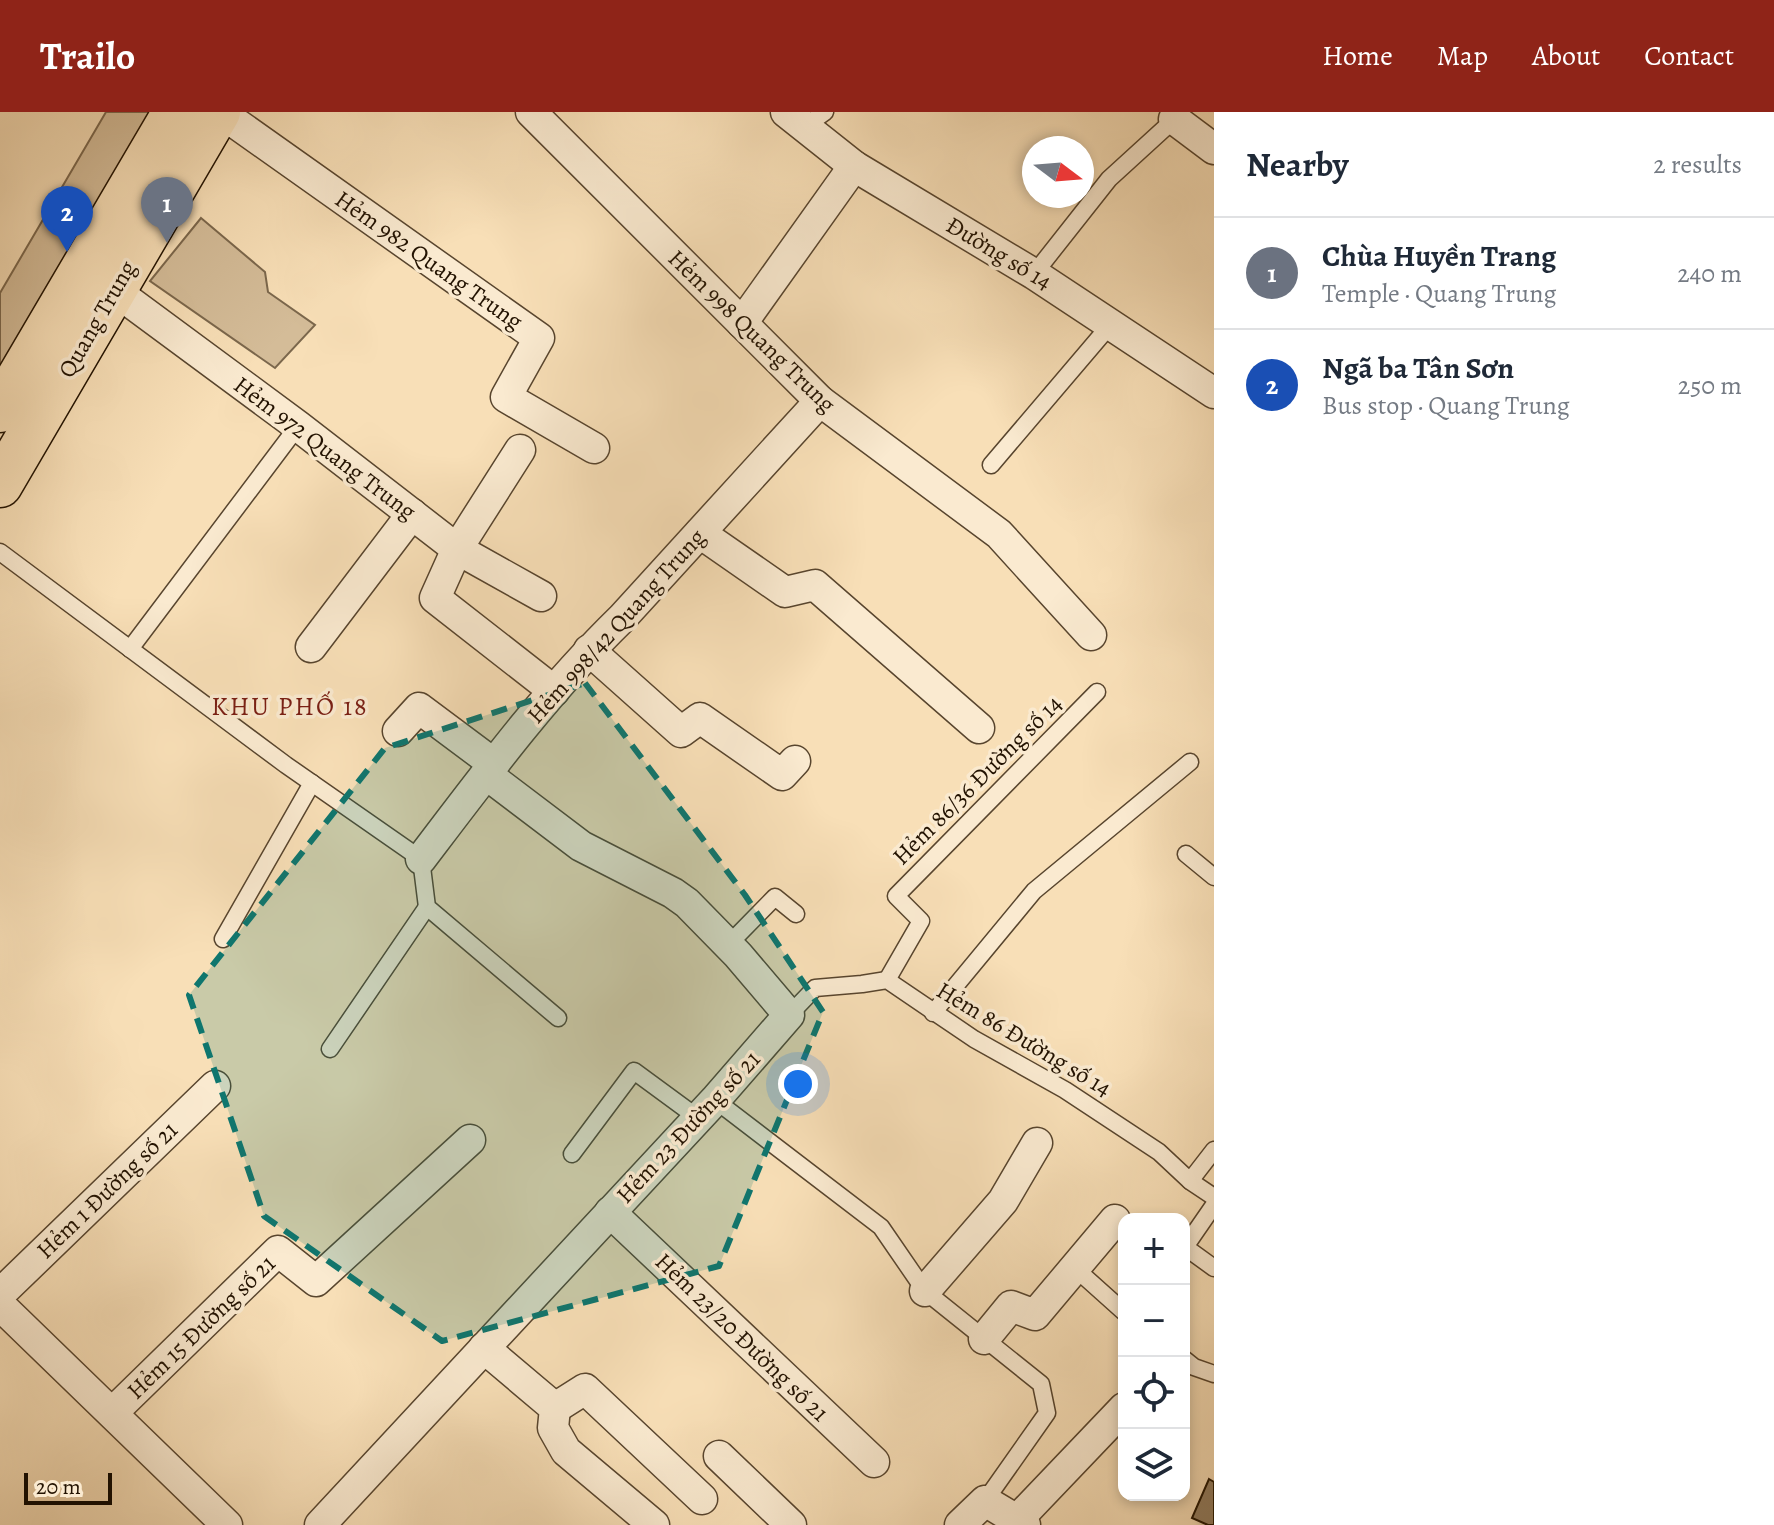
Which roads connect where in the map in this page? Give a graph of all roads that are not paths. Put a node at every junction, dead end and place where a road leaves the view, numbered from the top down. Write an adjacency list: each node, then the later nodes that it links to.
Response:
1 (175, 112): 14 (main road, Quang Trung)
2 (219, 112): 9 (main road, Quang Trung); 16 (street, Hẻm 982 Quang Trung)
3 (531, 112): 10 (street, Hẻm 998 Quang Trung)
4 (1178, 116): 6 (street); 8 (lane)
5 (805, 117): 7 (street, Đường số 14)
6 (1214, 149)
7 (854, 166): 8 (street, Đường số 14); 10 (street)
8 (1034, 274): 11 (street, Đường số 14)
9 (114, 290): 15 (street, Hẻm 972 Quang Trung); 19 (main road, Quang Trung)
10 (742, 323): 13 (street, Hẻm 998 Quang Trung)
11 (1111, 324): 12 (street, Đường số 14); 18 (lane)
12 (1214, 393)
13 (820, 401): 21 (street, Hẻm 998/42 Quang Trung); 25 (street, Hẻm 998 Quang Trung)
14 (0, 410)
15 (298, 426): 20 (street, Hẻm 972 Quang Trung); 27 (lane)
16 (594, 448)
17 (520, 450): 22 (street)
18 (991, 465)
19 (0, 485)
20 (412, 514): 22 (street, Hẻm 972 Quang Trung); 26 (street)
21 (700, 533): 28 (street, Hẻm 998/42 Quang Trung); 31 (street)
22 (457, 549): 24 (street, Hẻm 972 Quang Trung); 29 (street)
23 (0, 552): 27 (lane)
24 (541, 596)
25 (1091, 635)
26 (311, 647)
27 (130, 649): 36 (lane)
28 (589, 650): 29 (street, Hẻm 998/42 Quang Trung); 33 (street)
29 (554, 691): 35 (street, Hẻm 998/42 Quang Trung)
30 (1097, 692): 44 (lane, Hẻm 86/36 Đường số 14)
31 (979, 728)
32 (398, 731): 35 (street)
33 (795, 761)
34 (1190, 762): 45 (lane)
35 (490, 769): 38 (street, Hẻm 998/42 Quang Trung); 43 (street)
36 (312, 783): 38 (lane); 42 (lane)
37 (1186, 854): 39 (lane)
38 (421, 859): 40 (lane)
39 (1214, 877)
40 (427, 907): 47 (lane); 48 (lane)
41 (796, 914): 43 (lane)
42 (223, 939)
43 (728, 945): 46 (street)
44 (887, 980): 45 (lane, Hẻm 86 Đường số 14); 46 (lane)
45 (933, 1013): 55 (lane, Hẻm 86 Đường số 14)
46 (789, 1015): 50 (street, Hẻm 23 Đường số 21)
47 (558, 1018)
48 (330, 1049)
49 (215, 1086): 65 (street, Hẻm 1 Đường số 21)
50 (707, 1109): 54 (lane); 58 (street, Hẻm 23 Đường số 21); 64 (lane)
51 (470, 1140): 73 (street, Hẻm 15 Đường số 21)
52 (1037, 1143): 64 (street)
53 (1214, 1150): 55 (lane)
54 (572, 1154)
55 (1190, 1181): 56 (lane, Hẻm 86 Đường số 14)
56 (1214, 1197)
57 (1214, 1205): 60 (lane)
58 (610, 1212): 69 (street, Hẻm 23 Đường số 21); 76 (street, Hẻm 23/20 Đường số 21)
59 (1115, 1220): 63 (street)
60 (1190, 1240)
61 (1190, 1251): 62 (lane)
62 (1214, 1268)
63 (1076, 1269): 67 (lane); 68 (street)
64 (925, 1291): 68 (lane)
65 (0, 1294)
66 (0, 1305): 73 (street)
67 (1118, 1307)
68 (984, 1339): 78 (lane)
69 (484, 1348): 72 (street); 81 (street, Hẻm 23 Đường số 21)
70 (1190, 1364): 71 (lane)
71 (1214, 1374)
72 (555, 1408): 77 (street); 82 (street)
73 (112, 1413): 80 (street)
74 (1118, 1415): 79 (street)
75 (719, 1456): 83 (street)
76 (874, 1462)
77 (702, 1499)
78 (985, 1501): 79 (street); 84 (street)
79 (1022, 1522)
80 (227, 1525)
81 (320, 1525)
82 (654, 1525)
83 (791, 1525)
84 (960, 1525)

